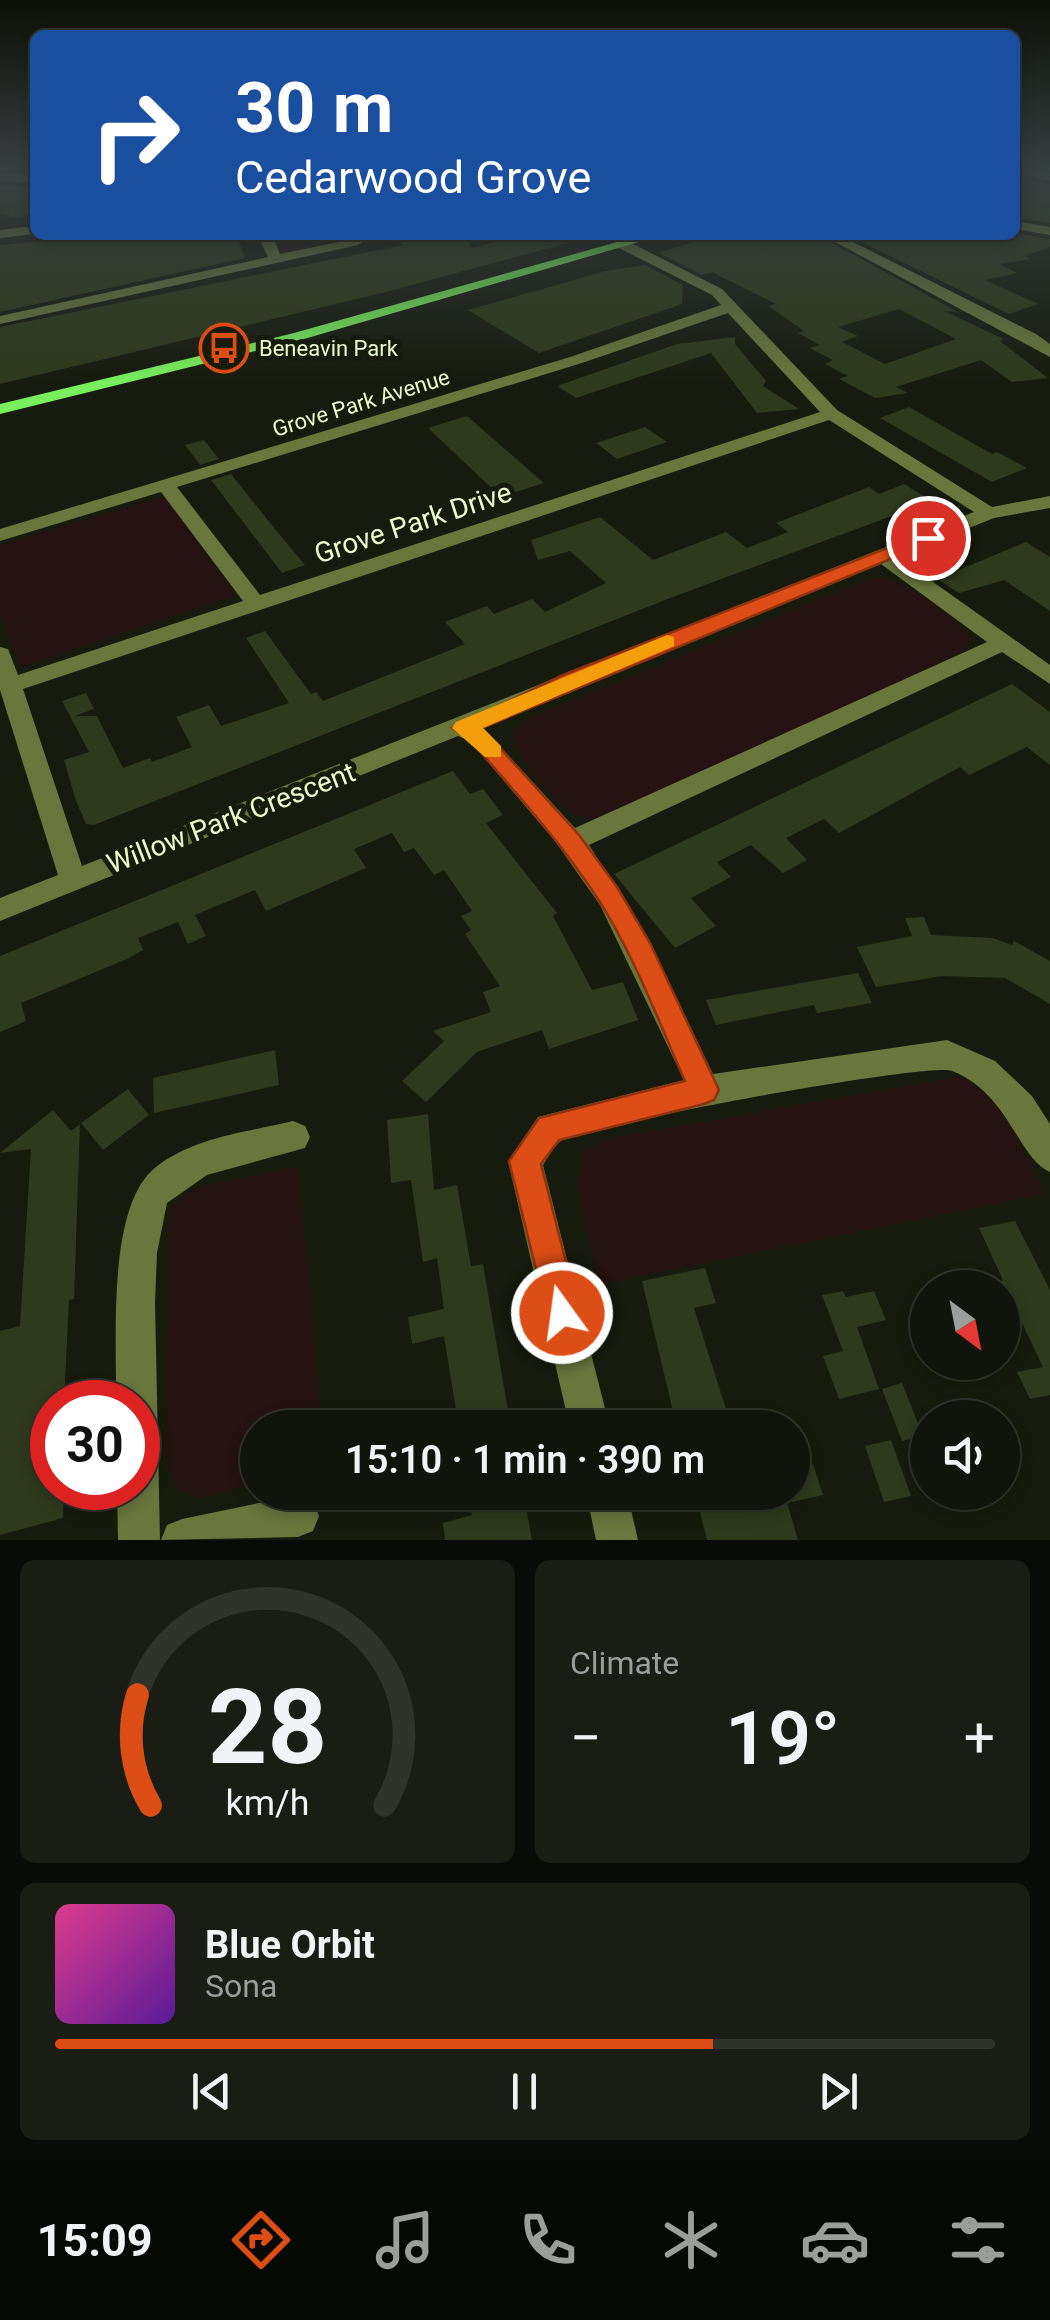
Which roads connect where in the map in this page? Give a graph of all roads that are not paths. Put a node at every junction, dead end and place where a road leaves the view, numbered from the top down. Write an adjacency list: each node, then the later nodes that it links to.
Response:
1 (268, 240): 6 (street)
2 (359, 240): 6 (street)
3 (640, 240): 5 (main road)
4 (839, 240): 9 (street)
5 (624, 245): 7 (street); 10 (main road)
6 (276, 260): 8 (street)
7 (733, 306): 11 (street); 12 (street, Grove Park Avenue)
8 (0, 320)
9 (1047, 347)
10 (0, 409)
11 (831, 414): 14 (street); 17 (street, Grove Park Drive)
12 (167, 486): 15 (street, Grove Park Avenue); 17 (street)
13 (1050, 502): 14 (street, Willow Park Crescent)
14 (989, 513): 16 (street, Willow Park Crescent)
15 (0, 535)
16 (883, 556): 18 (street); 22 (street, Willow Park Crescent)
17 (256, 604): 21 (street, Grove Park Drive)
18 (1005, 642): 20 (street); 23 (street)
19 (0, 654): 21 (street)
20 (1050, 676)
21 (12, 685): 24 (street)
22 (463, 728): 23 (street); 24 (street, Willow Park Crescent)
23 (570, 842): 26 (street)
24 (73, 880): 25 (street, Willow Park Crescent)
25 (0, 910)
26 (704, 1090): 28 (street); 29 (street)
27 (293, 1137): 32 (street)
28 (1050, 1156)
29 (586, 1410)
30 (610, 1510): 34 (street)
31 (298, 1516): 33 (street)
32 (139, 1540)
33 (182, 1540)
34 (617, 1540)

